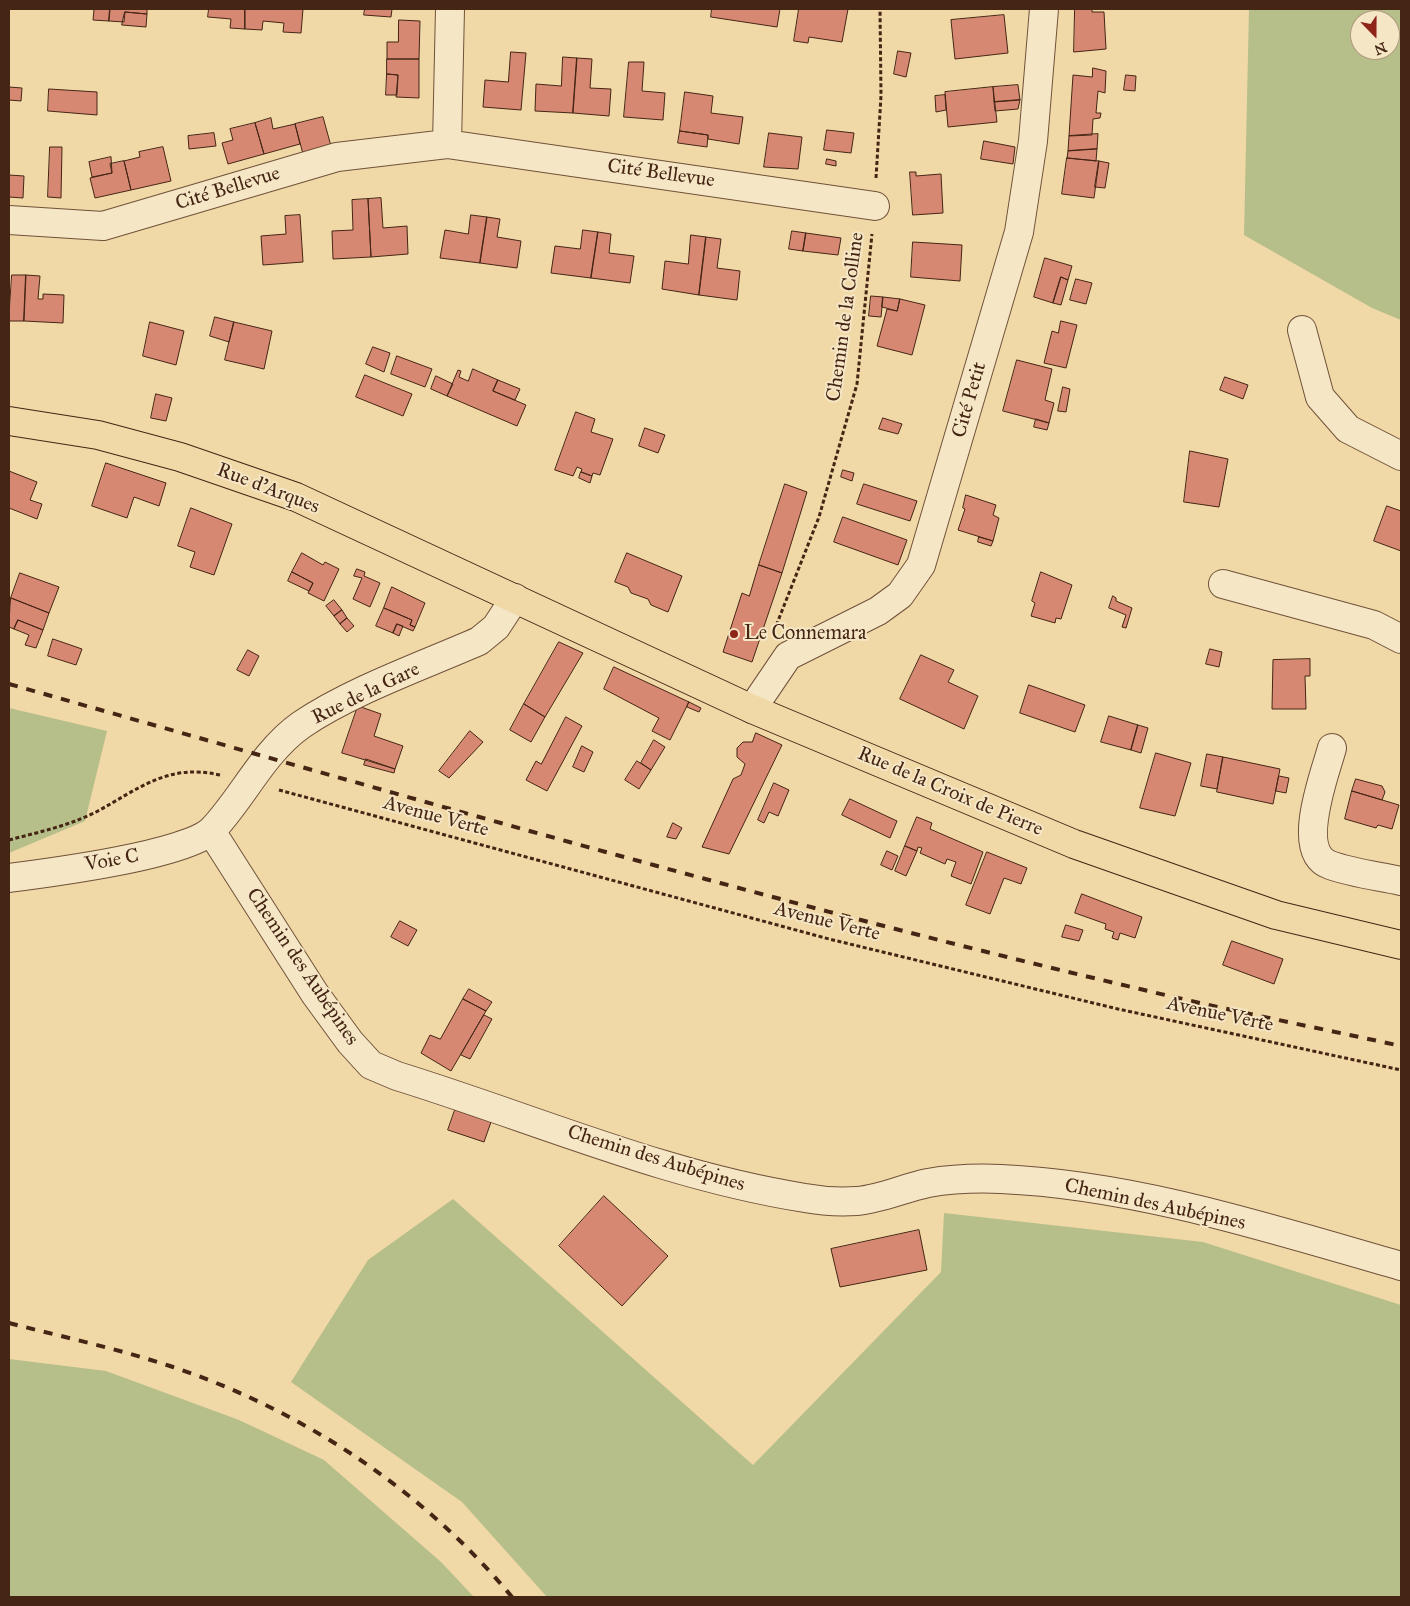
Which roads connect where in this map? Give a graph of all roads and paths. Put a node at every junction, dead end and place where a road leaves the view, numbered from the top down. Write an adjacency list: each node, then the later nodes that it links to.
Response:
1 (450, 9): 4 (street)
2 (880, 9): 5 (path, Chemin de la Colline)
3 (1044, 9): 13 (street, Cité Petit)
4 (447, 144): 5 (street, Cité Bellevue); 6 (street, Cité Bellevue)
5 (875, 206): 13 (path, Chemin de la Colline)
6 (9, 220)
7 (1302, 330): 9 (street)
8 (9, 421): 11 (main road, Rue d'Arques)
9 (1401, 456)
10 (1223, 584): 12 (street)
11 (515, 598): 14 (main road, Rue de la Croix de Pierre); 16 (street, Rue de la Gare)
12 (1401, 639)
13 (776, 672): 14 (street, Cité Petit)
14 (752, 709): 21 (main road, Rue de la Croix de Pierre)
15 (1332, 748): 20 (street)
16 (250, 782): 17 (street, Rue de la Gare); 18 (path, Avenue Verte); 22 (path, Avenue Verte)
17 (211, 831): 19 (street, Voie C); 23 (street, Chemin des Aubépines)
18 (9, 840)
19 (9, 878)
20 (1401, 881)
21 (1401, 945)
22 (1401, 1070)
23 (1401, 1266)

